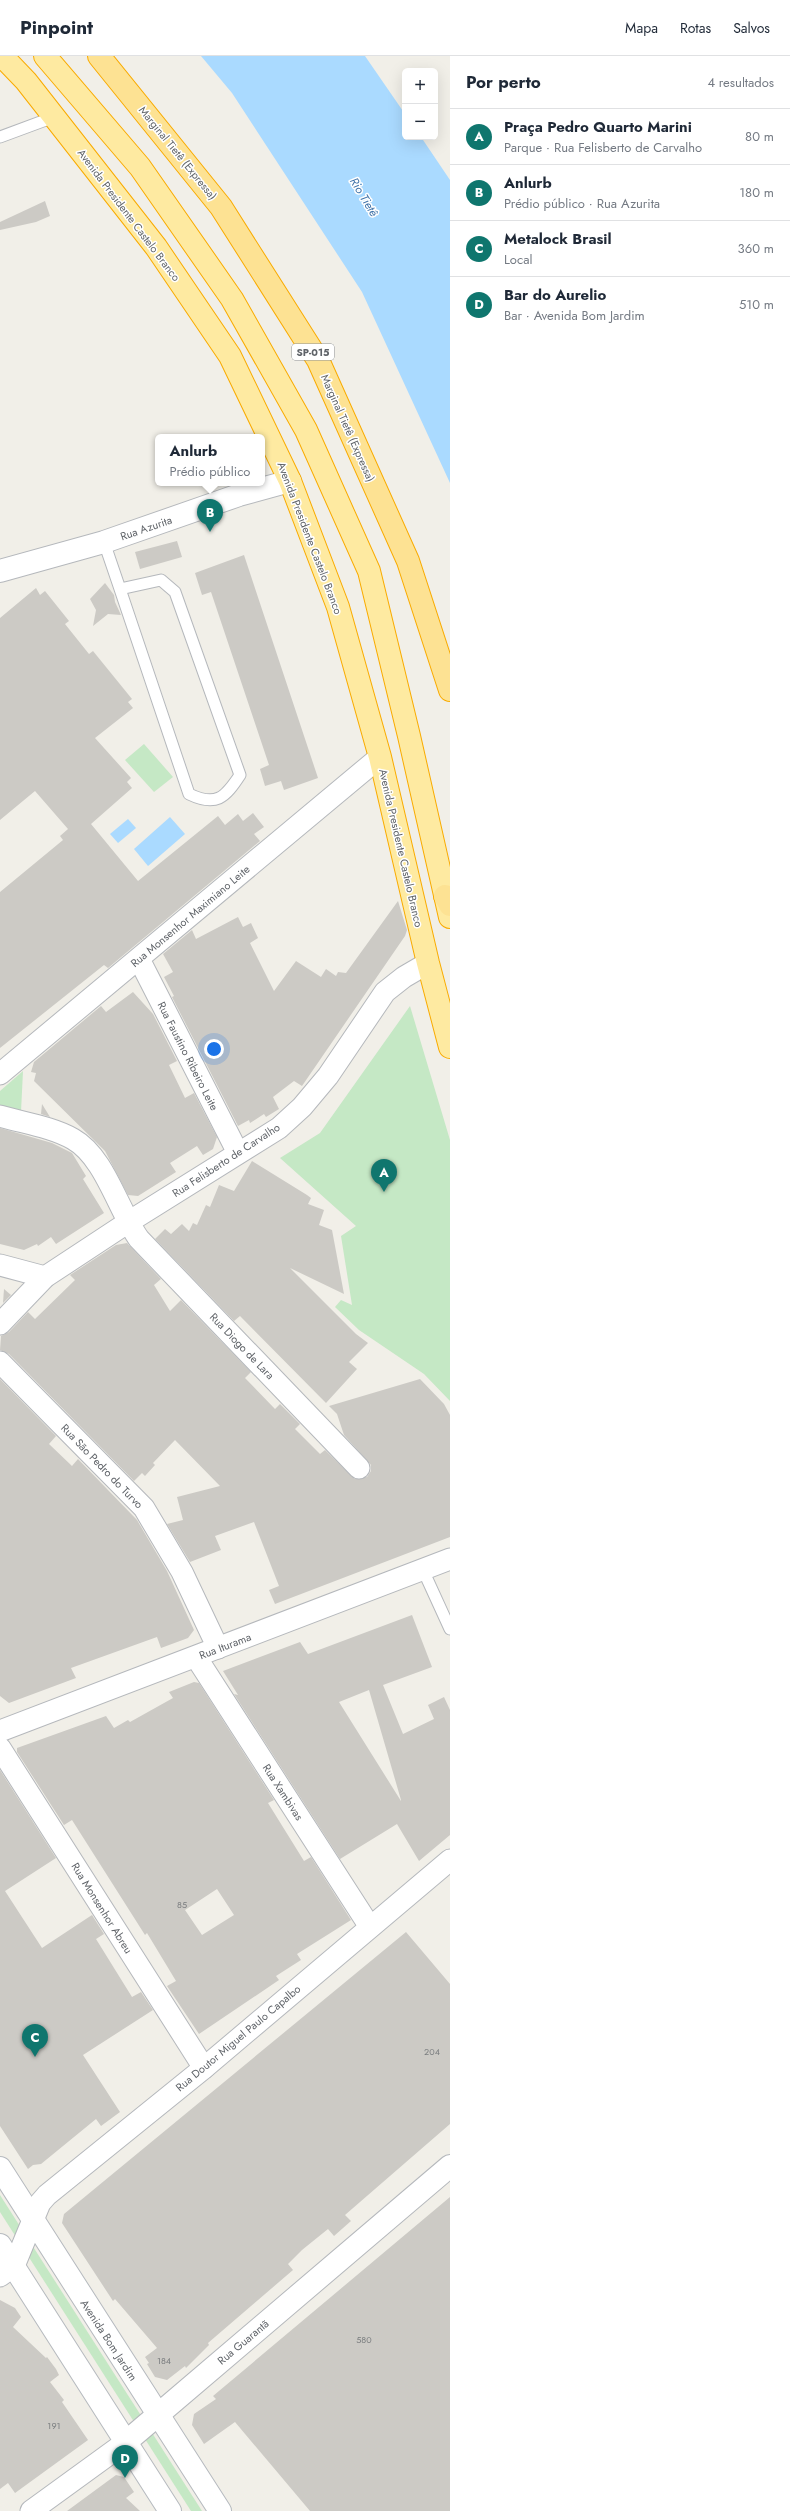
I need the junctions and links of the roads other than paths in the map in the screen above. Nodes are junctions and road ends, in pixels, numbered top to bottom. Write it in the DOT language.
graph roads {
  1 [pos="2,56"];
  2 [pos="45,56"];
  3 [pos="99,56"];
  4 [pos="54,117"];
  5 [pos="0,137"];
  6 [pos="290,481"];
  7 [pos="104,542"];
  8 [pos="0,571"];
  9 [pos="120,589"];
  10 [pos="450,690"];
  11 [pos="380,756"];
  12 [pos="447,900"];
  13 [pos="450,917"];
  14 [pos="139,959"];
  15 [pos="428,963"];
  16 [pos="450,1047"];
  17 [pos="0,1074"];
  18 [pos="0,1116"];
  19 [pos="238,1153"];
  20 [pos="127,1222"];
  21 [pos="0,1265"];
  22 [pos="46,1277"];
  23 [pos="0,1324"];
  24 [pos="0,1362"];
  25 [pos="359,1468"];
  26 [pos="450,1559"];
  27 [pos="423,1570"];
  28 [pos="450,1629"];
  29 [pos="218,1648"];
  30 [pos="196,1657"];
  31 [pos="0,1731"];
  32 [pos="0,1748"];
  33 [pos="450,1860"];
  34 [pos="370,1927"];
  35 [pos="204,2068"];
  36 [pos="450,2166"];
  37 [pos="0,2168"];
  38 [pos="34,2220"];
  39 [pos="0,2245"];
  40 [pos="7,2271"];
  41 [pos="157,2414"];
  42 [pos="126,2442"];
  43 [pos="31,2511"];
  44 [pos="170,2511"];
  45 [pos="220,2511"];
  1 -- 4 [label="highway, Avenida Presidente Castelo Branco"];
  2 -- 12 [label="highway"];
  3 -- 10 [label="highway, Marginal Tietê (Expressa) / SP-015"];
  4 -- 5 [label="lane"];
  4 -- 6 [label="highway, Avenida Presidente Castelo Branco"];
  6 -- 7 [label="street, Rua Azurita"];
  6 -- 11 [label="highway, Avenida Presidente Castelo Branco"];
  7 -- 8 [label="street, Rua Azurita"];
  7 -- 9 [label="lane"];
  9 -- 9 [label="lane"];
  11 -- 14 [label="street, Rua Monsenhor Maximiano Leite"];
  11 -- 15 [label="highway, Avenida Presidente Castelo Branco"];
  12 -- 13 [label="highway"];
  14 -- 17 [label="street, Rua Monsenhor Maximiano Leite"];
  14 -- 19 [label="street, Rua Faustino Ribeiro Leite"];
  15 -- 16 [label="highway, Avenida Presidente Castelo Branco"];
  15 -- 19 [label="street, Rua Felisberto de Carvalho"];
  18 -- 20 [label="street, Rua Diogo de Lara"];
  19 -- 20 [label="street, Rua Felisberto de Carvalho"];
  20 -- 22 [label="street, Rua Felisberto de Carvalho"];
  20 -- 25 [label="street, Rua Diogo de Lara"];
  21 -- 22 [label="street"];
  22 -- 23 [label="street, Rua Felisberto de Carvalho"];
  24 -- 29 [label="street, Rua São Pedro do Turvo"];
  26 -- 27 [label="street, Rua Iturama"];
  27 -- 28 [label="lane"];
  27 -- 29 [label="street, Rua Iturama"];
  29 -- 30 [label="street, Rua Iturama"];
  30 -- 31 [label="street, Rua Iturama"];
  30 -- 34 [label="street, Rua Xambivas"];
  32 -- 35 [label="street, Rua Monsenhor Abreu"];
  33 -- 34 [label="street, Rua Doutor Miguel Paulo Capalbo"];
  34 -- 35 [label="street, Rua Doutor Miguel Paulo Capalbo"];
  35 -- 38 [label="street, Rua Doutor Miguel Paulo Capalbo"];
  36 -- 41 [label="street, Rua Guarantã"];
  37 -- 38 [label="street, Avenida Bom Jardim"];
  38 -- 40 [label="street, Rua Doutor Miguel Paulo Capalbo"];
  38 -- 41 [label="street, Avenida Bom Jardim"];
  39 -- 40 [label="street"];
  40 -- 42 [label="street"];
  41 -- 42 [label="street, Rua Guarantã"];
  41 -- 45 [label="street, Avenida Bom Jardim"];
  42 -- 43 [label="street, Rua Guarantã"];
  42 -- 44 [label="street"];
}
